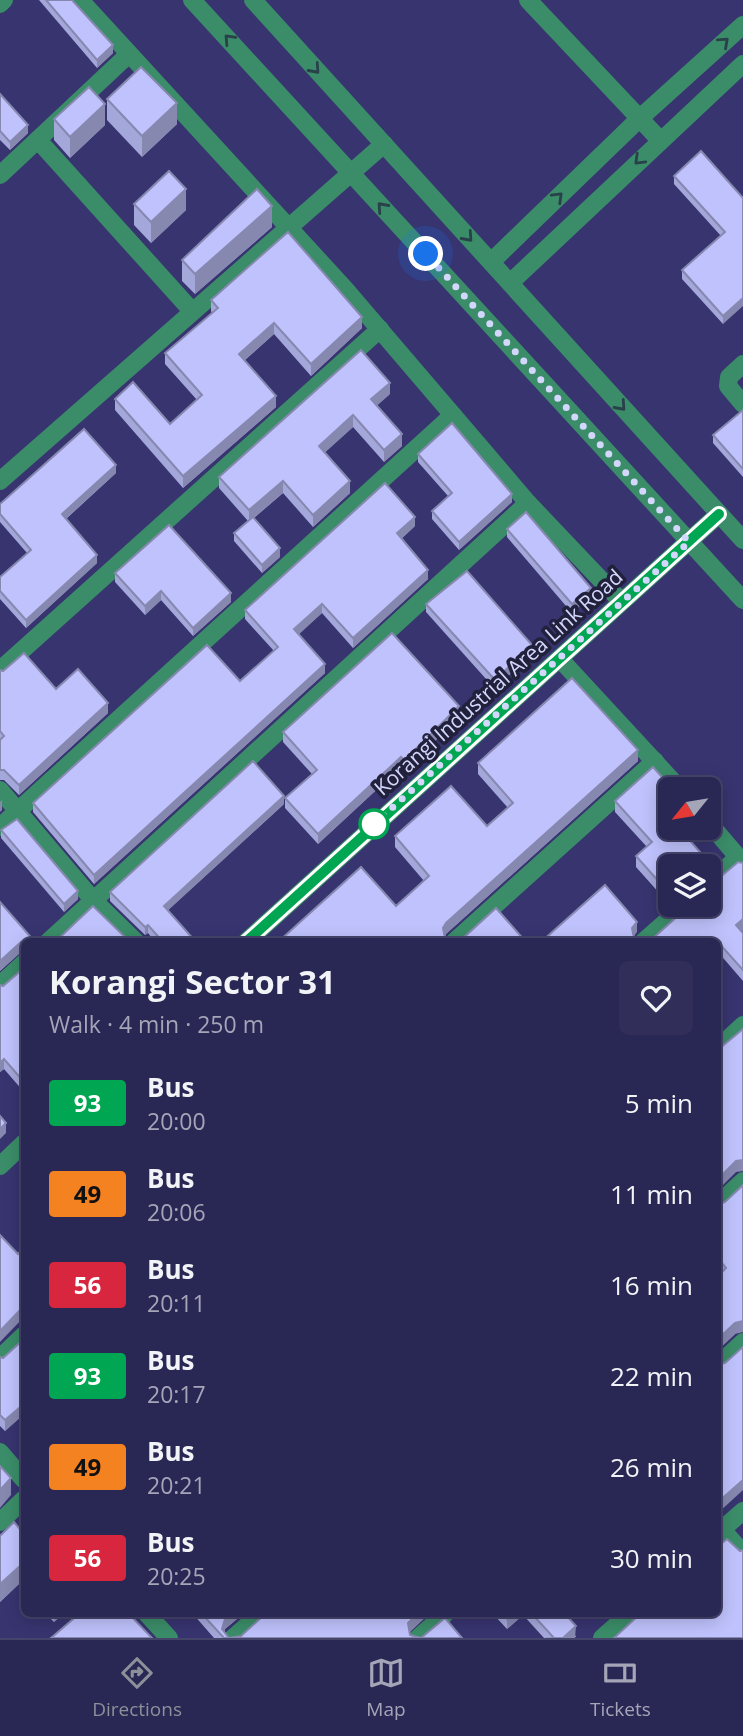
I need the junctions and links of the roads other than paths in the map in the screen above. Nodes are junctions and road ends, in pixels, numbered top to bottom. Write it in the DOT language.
graph roads {
  1 [pos="4,0"];
  2 [pos="80,0"];
  3 [pos="192,0"];
  4 [pos="253,0"];
  5 [pos="528,0"];
  6 [pos="0,4"];
  7 [pos="743,25"];
  8 [pos="129,54"];
  9 [pos="743,64"];
  10 [pos="640,118"];
  11 [pos="38,140"];
  12 [pos="660,140"];
  13 [pos="384,144"];
  14 [pos="351,172"];
  15 [pos="0,175"];
  16 [pos="287,228"];
  17 [pos="491,262"];
  18 [pos="510,283"];
  19 [pos="192,311"];
  20 [pos="380,329"];
  21 [pos="743,364"];
  22 [pos="743,404"];
  23 [pos="453,415"];
  24 [pos="1,477"];
  25 [pos="528,503"];
  26 [pos="719,514"];
  27 [pos="743,540"];
  28 [pos="689,542"];
  29 [pos="743,600"];
  30 [pos="621,601"];
  31 [pos="560,659"];
  32 [pos="0,670"];
  33 [pos="655,761"];
  34 [pos="669,777"];
  35 [pos="0,790"];
  36 [pos="18,810"];
  37 [pos="0,828"];
  38 [pos="721,837"];
  39 [pos="741,860"];
  40 [pos="721,875"];
  41 [pos="93,900"];
  42 [pos="671,917"];
  43 [pos="52,938"];
  44 [pos="132,938"];
  45 [pos="250,938"];
  46 [pos="458,938"];
  47 [pos="648,938"];
  48 [pos="21,966"];
  49 [pos="0,985"];
  50 [pos="743,1025"];
  51 [pos="721,1045"];
  52 [pos="21,1146"];
  53 [pos="0,1166"];
  54 [pos="743,1181"];
  55 [pos="721,1201"];
  56 [pos="21,1338"];
  57 [pos="743,1342"];
  58 [pos="0,1358"];
  59 [pos="721,1363"];
  60 [pos="0,1452"];
  61 [pos="21,1476"];
  62 [pos="21,1502"];
  63 [pos="743,1511"];
  64 [pos="0,1521"];
  65 [pos="721,1528"];
  66 [pos="721,1531"];
  67 [pos="743,1553"];
  68 [pos="150,1617"];
  69 [pos="257,1617"];
  70 [pos="442,1617"];
  71 [pos="626,1617"];
  72 [pos="169,1638"];
  73 [pos="233,1638"];
  74 [pos="418,1638"];
  75 [pos="603,1638"];
  1 -- 6 [label="street"];
  2 -- 8 [label="street"];
  14 -- 3 [label="street, one-way"];
  4 -- 13 [label="street, one-way"];
  5 -- 10 [label="street"];
  10 -- 7 [label="street, one-way"];
  8 -- 11 [label="street"];
  8 -- 16 [label="street"];
  9 -- 12 [label="street"];
  10 -- 12 [label="street"];
  17 -- 10 [label="street, one-way"];
  11 -- 15 [label="street"];
  11 -- 19 [label="street"];
  12 -- 18 [label="street, one-way"];
  13 -- 14 [label="street"];
  13 -- 17 [label="street, one-way"];
  14 -- 16 [label="street"];
  28 -- 14 [label="street, one-way"];
  16 -- 19 [label="street"];
  16 -- 20 [label="street"];
  17 -- 18 [label="street"];
  18 -- 26 [label="street, one-way"];
  19 -- 24 [label="street"];
  20 -- 23 [label="street"];
  20 -- 32 [label="street"];
  21 -- 22 [label="street"];
  23 -- 25 [label="street"];
  23 -- 36 [label="street"];
  25 -- 30 [label="street"];
  25 -- 41 [label="street"];
  26 -- 27 [label="street"];
  26 -- 28 [label="street, Korangi Industrial Area Link Road"];
  28 -- 29 [label="street"];
  28 -- 30 [label="street, Korangi Industrial Area Link Road"];
  30 -- 31 [label="street, Korangi Industrial Area Link Road"];
  31 -- 33 [label="street"];
  31 -- 45 [label="street, Korangi Industrial Area Link Road"];
  33 -- 34 [label="street"];
  33 -- 46 [label="street"];
  35 -- 36 [label="street"];
  36 -- 37 [label="street"];
  36 -- 41 [label="street"];
  38 -- 39 [label="street"];
  39 -- 40 [label="street"];
  41 -- 43 [label="street"];
  41 -- 44 [label="street"];
  42 -- 47 [label="street"];
  48 -- 49 [label="street"];
  50 -- 51 [label="street"];
  52 -- 53 [label="street"];
  54 -- 55 [label="street"];
  56 -- 58 [label="street"];
  57 -- 59 [label="street"];
  60 -- 61 [label="street"];
  62 -- 64 [label="street"];
  63 -- 65 [label="street"];
  66 -- 67 [label="street"];
  68 -- 72 [label="street"];
  69 -- 73 [label="street"];
  70 -- 74 [label="street"];
  71 -- 75 [label="street"];
}
